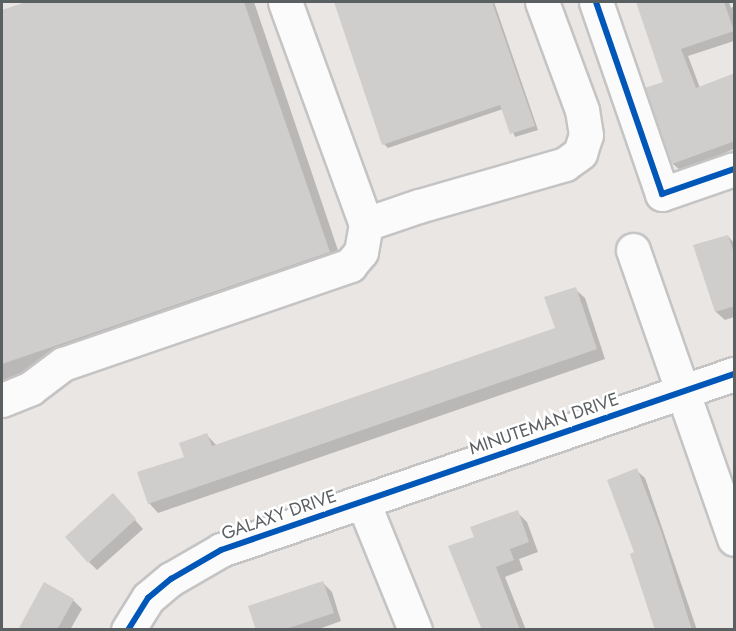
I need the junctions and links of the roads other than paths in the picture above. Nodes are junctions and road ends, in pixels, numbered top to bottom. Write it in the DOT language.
graph roads {
  1 [pos="285,2"];
  2 [pos="542,2"];
  3 [pos="596,2"];
  4 [pos="735,169"];
  5 [pos="366,224"];
  6 [pos="633,250"];
  7 [pos="735,374"];
  8 [pos="682,392"];
  9 [pos="2,400"];
  10 [pos="363,502"];
  11 [pos="735,539"];
  12 [pos="128,630"];
  13 [pos="416,630"];
  1 -- 5 [label="street"];
  2 -- 5 [label="street"];
  3 -- 4 [label="street"];
  5 -- 9 [label="street"];
  6 -- 8 [label="street"];
  7 -- 8 [label="street, MINUTEMAN DRIVE"];
  8 -- 10 [label="street, MINUTEMAN DRIVE"];
  8 -- 11 [label="street"];
  10 -- 12 [label="street, GALAXY DRIVE"];
  10 -- 13 [label="street"];
}
